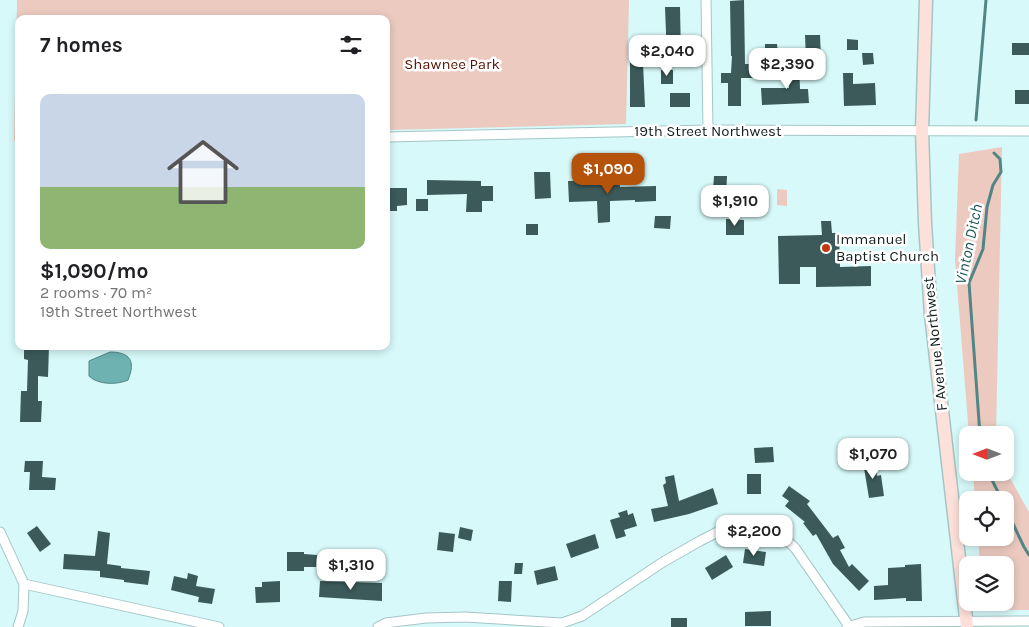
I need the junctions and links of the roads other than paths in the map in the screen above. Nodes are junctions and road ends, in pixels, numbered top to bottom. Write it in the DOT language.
graph roads {
  1 [pos="706,0"];
  2 [pos="926,0"];
  3 [pos="708,130"];
  4 [pos="922,131"];
  5 [pos="1029,131"];
  6 [pos="390,137"];
  7 [pos="0,532"];
  8 [pos="24,584"];
  9 [pos="1029,621"];
  10 [pos="967,624"];
  11 [pos="848,626"];
  12 [pos="18,627"];
  13 [pos="219,627"];
  14 [pos="378,627"];
  1 -- 3 [label="street"];
  2 -- 4 [label="main road, F Avenue Northwest"];
  3 -- 4 [label="street, 19th Street Northwest"];
  3 -- 6 [label="street, 19th Street Northwest"];
  4 -- 5 [label="street, 19th Street Northwest"];
  4 -- 10 [label="main road, F Avenue Northwest"];
  7 -- 8 [label="street"];
  8 -- 12 [label="street"];
  8 -- 13 [label="street"];
  9 -- 10 [label="street"];
  10 -- 11 [label="street"];
  11 -- 14 [label="street"];
}
